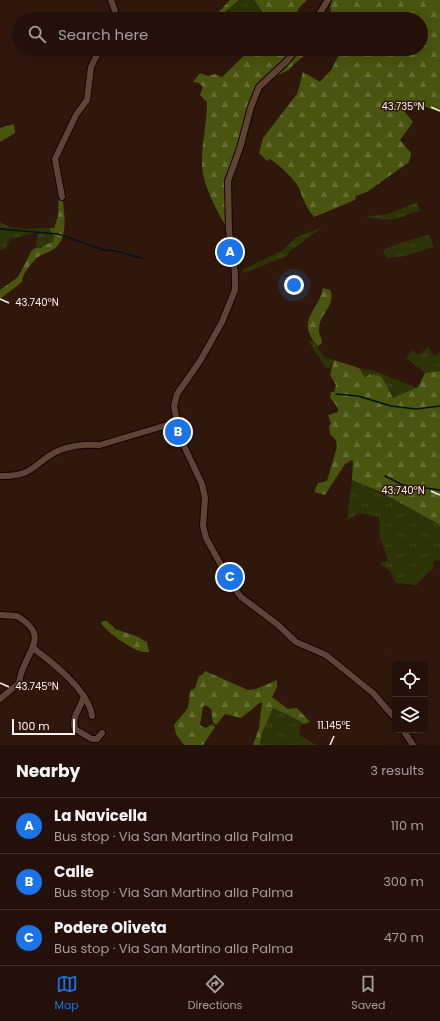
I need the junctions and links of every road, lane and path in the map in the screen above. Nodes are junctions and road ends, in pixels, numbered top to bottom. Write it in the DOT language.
graph roads {
  1 [pos="111,0"];
  2 [pos="323,0"];
  3 [pos="328,0"];
  4 [pos="322,9"];
  5 [pos="115,12"];
  6 [pos="320,12"];
  7 [pos="96,56"];
  8 [pos="291,56"];
  9 [pos="62,197"];
  10 [pos="177,422"];
  11 [pos="0,476"];
  12 [pos="0,615"];
  13 [pos="33,648"];
  14 [pos="84,696"];
  15 [pos="0,699"];
  16 [pos="392,715"];
  17 [pos="92,716"];
  18 [pos="102,733"];
  19 [pos="405,733"];
  20 [pos="413,745"];
  1 -- 5 [label="street"];
  2 -- 4 [label="street"];
  3 -- 4 [label="street"];
  4 -- 6 [label="street"];
  7 -- 9 [label="street"];
  8 -- 10 [label="street"];
  10 -- 11 [label="street"];
  10 -- 16 [label="street"];
  12 -- 13 [label="street"];
  13 -- 14 [label="street"];
  13 -- 15 [label="street"];
  14 -- 17 [label="street"];
  14 -- 18 [label="street"];
  19 -- 20 [label="street"];
}
